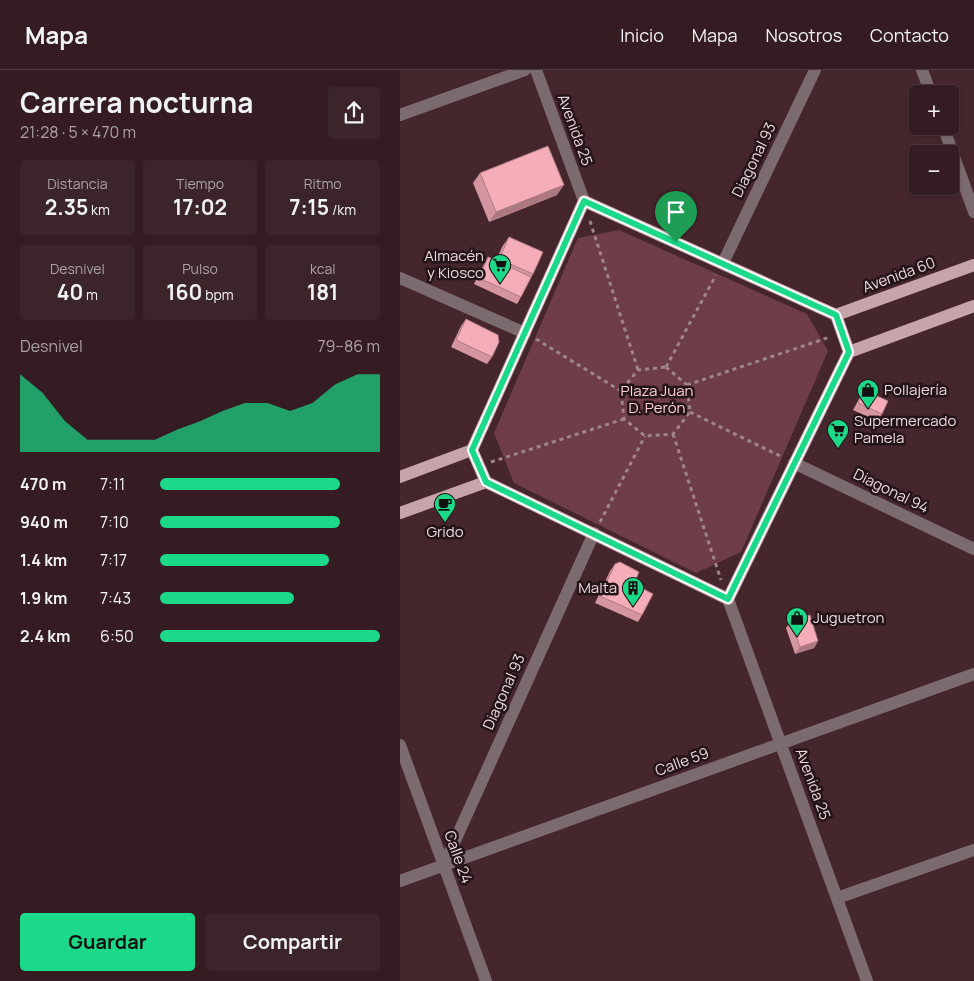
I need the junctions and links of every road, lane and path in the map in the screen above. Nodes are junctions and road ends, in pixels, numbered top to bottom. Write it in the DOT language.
graph roads {
  1 [pos="525,70"];
  2 [pos="536,70"];
  3 [pos="815,70"];
  4 [pos="922,70"];
  5 [pos="928,85"];
  6 [pos="400,115"];
  7 [pos="946,135"];
  8 [pos="584,201"];
  9 [pos="974,212"];
  10 [pos="723,263"];
  11 [pos="974,265"];
  12 [pos="400,278"];
  13 [pos="974,306"];
  14 [pos="836,315"];
  15 [pos="525,333"];
  16 [pos="842,333"];
  17 [pos="849,352"];
  18 [pos="666,367"];
  19 [pos="638,370"];
  20 [pos="687,385"];
  21 [pos="621,391"];
  22 [pos="690,412"];
  23 [pos="624,419"];
  24 [pos="673,434"];
  25 [pos="645,436"];
  26 [pos="472,450"];
  27 [pos="794,463"];
  28 [pos="479,466"];
  29 [pos="400,477"];
  30 [pos="486,482"];
  31 [pos="400,513"];
  32 [pos="594,533"];
  33 [pos="974,549"];
  34 [pos="728,599"];
  35 [pos="974,674"];
  36 [pos="780,744"];
  37 [pos="400,745"];
  38 [pos="974,850"];
  39 [pos="444,865"];
  40 [pos="400,881"];
  41 [pos="837,898"];
  42 [pos="486,981"];
  43 [pos="867,981"];
  1 -- 6 [label="street"];
  2 -- 8 [label="street, Avenida 25"];
  3 -- 10 [label="street, Diagonal 93"];
  4 -- 5 [label="street"];
  7 -- 9 [label="street"];
  8 -- 10 [label="main road"];
  8 -- 15 [label="main road"];
  8 -- 19 [label="path"];
  10 -- 14 [label="main road"];
  10 -- 18 [label="path"];
  11 -- 14 [label="main road, Avenida 60"];
  12 -- 15 [label="street"];
  13 -- 17 [label="main road"];
  14 -- 16 [label="main road"];
  15 -- 21 [label="path"];
  15 -- 26 [label="main road"];
  16 -- 17 [label="main road"];
  16 -- 20 [label="path"];
  17 -- 27 [label="main road"];
  18 -- 19 [label="path"];
  18 -- 20 [label="path"];
  19 -- 21 [label="path"];
  20 -- 22 [label="path"];
  21 -- 23 [label="path"];
  22 -- 24 [label="path"];
  22 -- 27 [label="path"];
  23 -- 25 [label="path"];
  23 -- 28 [label="path"];
  24 -- 25 [label="path"];
  24 -- 34 [label="path"];
  25 -- 32 [label="path"];
  26 -- 28 [label="main road"];
  26 -- 29 [label="main road"];
  27 -- 33 [label="street, Diagonal 94"];
  27 -- 34 [label="main road"];
  28 -- 30 [label="main road"];
  30 -- 31 [label="main road"];
  30 -- 32 [label="main road"];
  32 -- 34 [label="main road"];
  32 -- 39 [label="street, Diagonal 93"];
  34 -- 36 [label="street, Avenida 25"];
  35 -- 36 [label="street, Calle 59"];
  36 -- 39 [label="street, Calle 59"];
  36 -- 41 [label="street, Avenida 25"];
  37 -- 39 [label="street, Calle 24"];
  38 -- 41 [label="street"];
  39 -- 40 [label="street, Calle 59"];
  39 -- 42 [label="street, Calle 24"];
  41 -- 43 [label="street, Avenida 25"];
}
